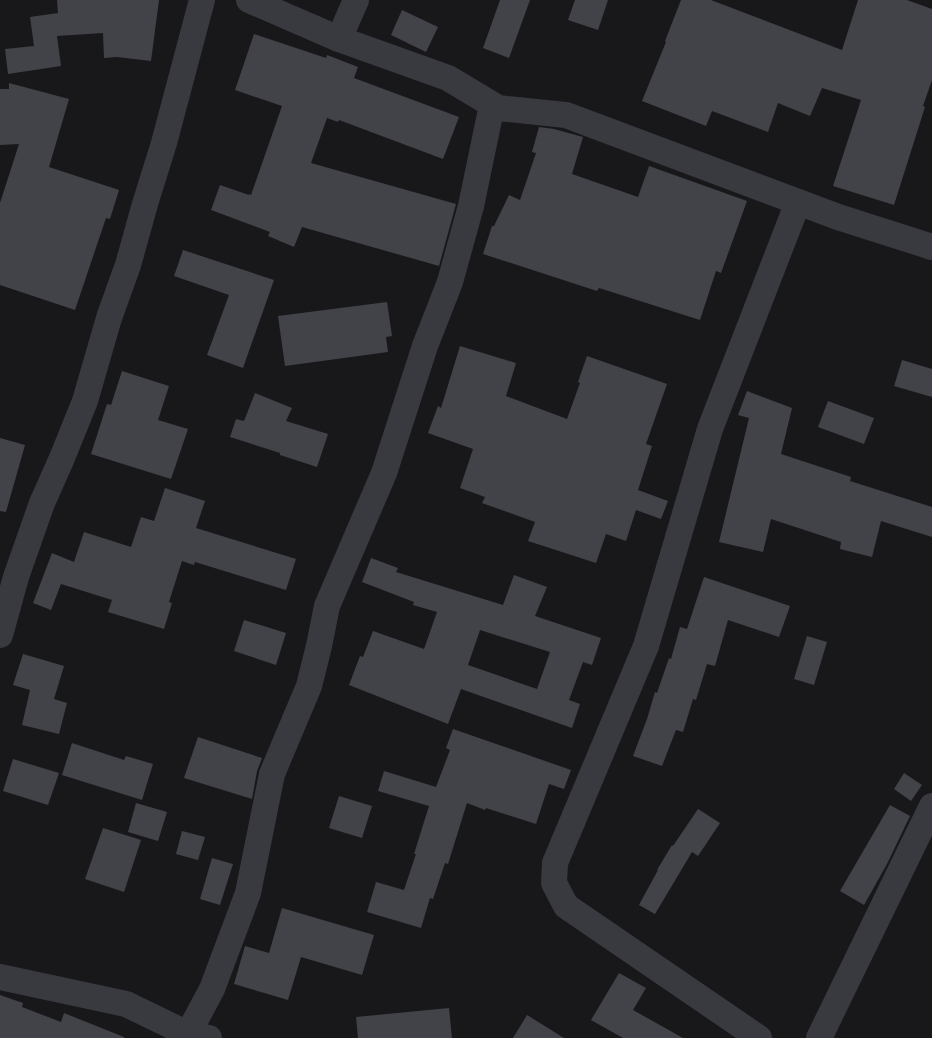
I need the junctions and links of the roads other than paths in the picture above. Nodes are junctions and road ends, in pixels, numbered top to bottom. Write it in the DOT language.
graph roads {
  1 [pos="202,0"];
  2 [pos="249,0"];
  3 [pos="356,0"];
  4 [pos="339,39"];
  5 [pos="492,105"];
  6 [pos="798,202"];
  7 [pos="932,247"];
  8 [pos="0,635"];
  9 [pos="932,806"];
  10 [pos="0,977"];
  11 [pos="198,1036"];
  12 [pos="758,1038"];
  13 [pos="818,1038"];
  1 -- 8 [label="street"];
  2 -- 4 [label="street"];
  3 -- 4 [label="street"];
  4 -- 5 [label="street"];
  5 -- 6 [label="street"];
  5 -- 11 [label="street"];
  6 -- 7 [label="street"];
  6 -- 12 [label="street"];
  9 -- 13 [label="street"];
  10 -- 11 [label="street"];
}
